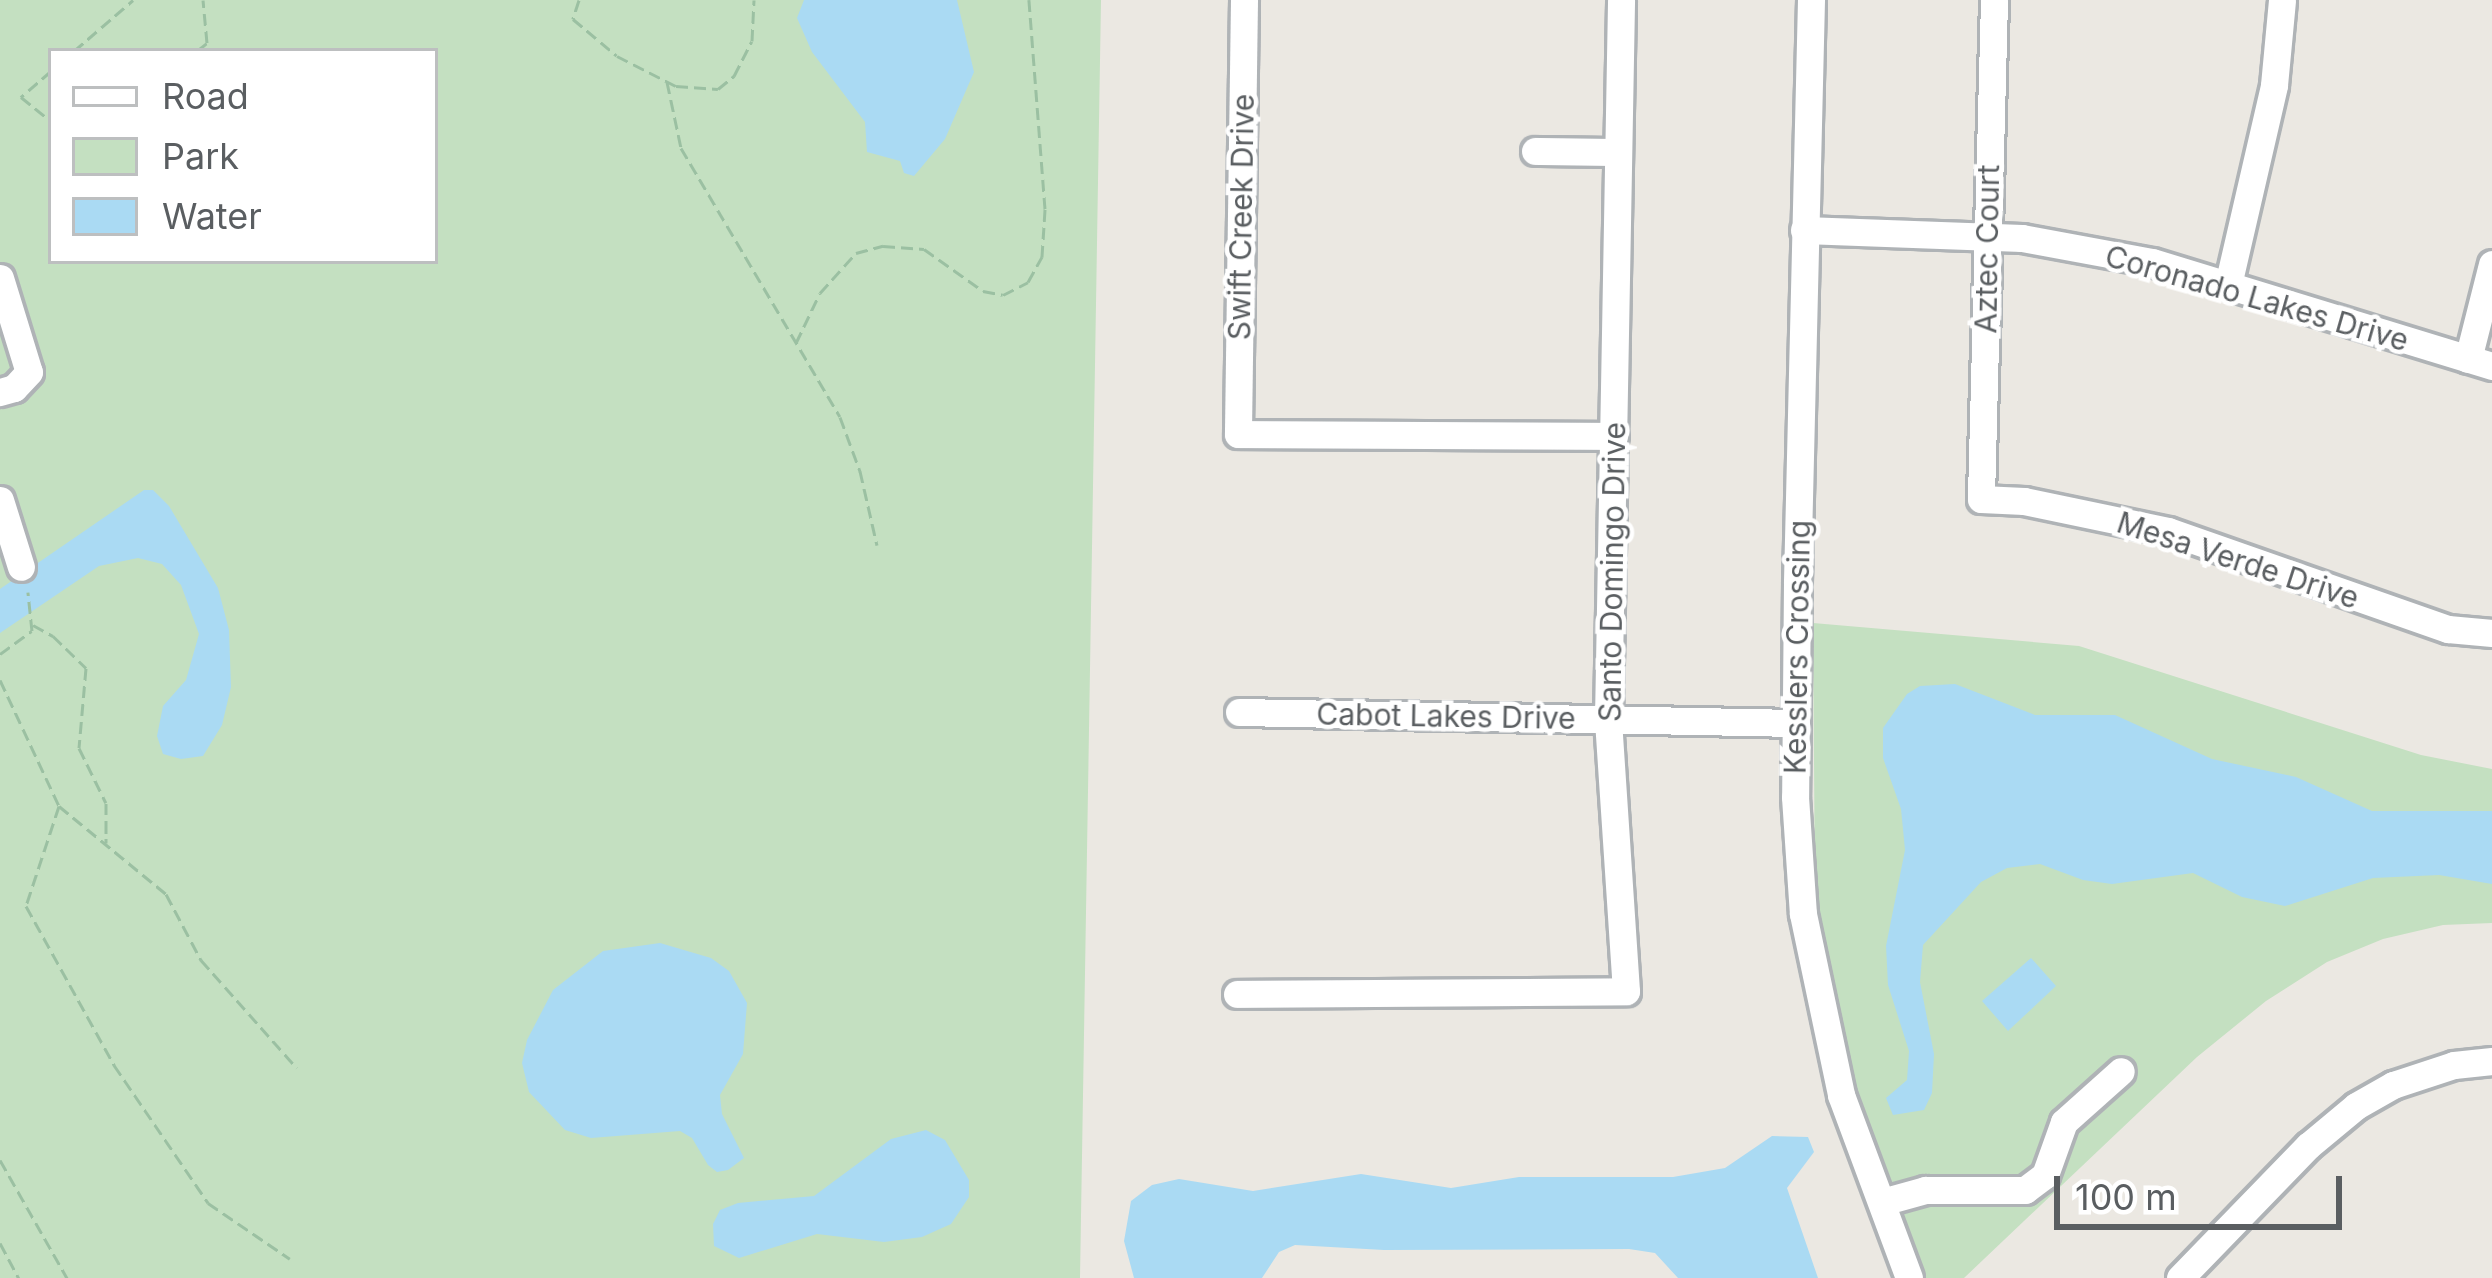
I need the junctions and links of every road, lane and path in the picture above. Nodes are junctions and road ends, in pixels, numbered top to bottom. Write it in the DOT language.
graph roads {
  1 [pos="134,0"];
  2 [pos="203,0"];
  3 [pos="568,0"];
  4 [pos="580,0"];
  5 [pos="754,0"];
  6 [pos="1029,0"];
  7 [pos="1244,0"];
  8 [pos="1621,0"];
  9 [pos="1811,0"];
  10 [pos="1994,0"];
  11 [pos="2282,0"];
  12 [pos="576,8"];
  13 [pos="78,48"];
  14 [pos="201,48"];
  15 [pos="48,74"];
  16 [pos="667,82"];
  17 [pos="48,119"];
  18 [pos="1535,151"];
  19 [pos="1618,152"];
  20 [pos="1804,230"];
  21 [pos="1988,236"];
  22 [pos="2492,265"];
  23 [pos="0,278"];
  24 [pos="2228,285"];
  25 [pos="796,343"];
  26 [pos="2480,362"];
  27 [pos="0,392"];
  28 [pos="1614,436"];
  29 [pos="1982,499"];
  30 [pos="0,500"];
  31 [pos="877,545"];
  32 [pos="21,567"];
  33 [pos="33,625"];
  34 [pos="2492,633"];
  35 [pos="0,654"];
  36 [pos="0,680"];
  37 [pos="1239,712"];
  38 [pos="1608,719"];
  39 [pos="1796,723"];
  40 [pos="59,806"];
  41 [pos="106,844"];
  42 [pos="1237,994"];
  43 [pos="2492,1061"];
  44 [pos="297,1068"];
  45 [pos="2122,1071"];
  46 [pos="0,1160"];
  47 [pos="1882,1202"];
  48 [pos="0,1243"];
  49 [pos="290,1259"];
  50 [pos="19,1278"];
  51 [pos="67,1278"];
  52 [pos="1910,1278"];
  53 [pos="2180,1278"];
  1 -- 13 [label="path"];
  2 -- 14 [label="path"];
  3 -- 12 [label="path"];
  4 -- 12 [label="path"];
  5 -- 16 [label="path"];
  6 -- 25 [label="path"];
  7 -- 28 [label="street, Swift Creek Drive"];
  8 -- 19 [label="street, Santo Domingo Drive"];
  9 -- 20 [label="street, Kesslers Crossing"];
  10 -- 21 [label="street, Aztec Court"];
  11 -- 24 [label="street"];
  12 -- 16 [label="path"];
  15 -- 17 [label="path"];
  16 -- 25 [label="path"];
  18 -- 19 [label="street"];
  19 -- 28 [label="street, Santo Domingo Drive"];
  20 -- 21 [label="street, Coronado Lakes Drive"];
  20 -- 39 [label="street, Kesslers Crossing"];
  21 -- 24 [label="street, Coronado Lakes Drive"];
  21 -- 29 [label="street, Aztec Court"];
  22 -- 26 [label="street"];
  23 -- 27 [label="street"];
  24 -- 26 [label="street, Coronado Lakes Drive"];
  25 -- 31 [label="path"];
  28 -- 38 [label="street, Santo Domingo Drive"];
  29 -- 34 [label="street, Mesa Verde Drive"];
  30 -- 32 [label="street"];
  32 -- 33 [label="path"];
  33 -- 35 [label="path"];
  33 -- 41 [label="path"];
  36 -- 40 [label="path"];
  37 -- 38 [label="street, Cabot Lakes Drive"];
  38 -- 39 [label="street, Cabot Lakes Drive"];
  38 -- 42 [label="street, Santo Domingo Drive"];
  39 -- 47 [label="street, Kesslers Crossing"];
  40 -- 41 [label="path"];
  40 -- 49 [label="path"];
  41 -- 44 [label="path"];
  43 -- 53 [label="street"];
  45 -- 47 [label="street"];
  46 -- 51 [label="path"];
  47 -- 52 [label="street, Kesslers Crossing"];
  48 -- 50 [label="path"];
}
